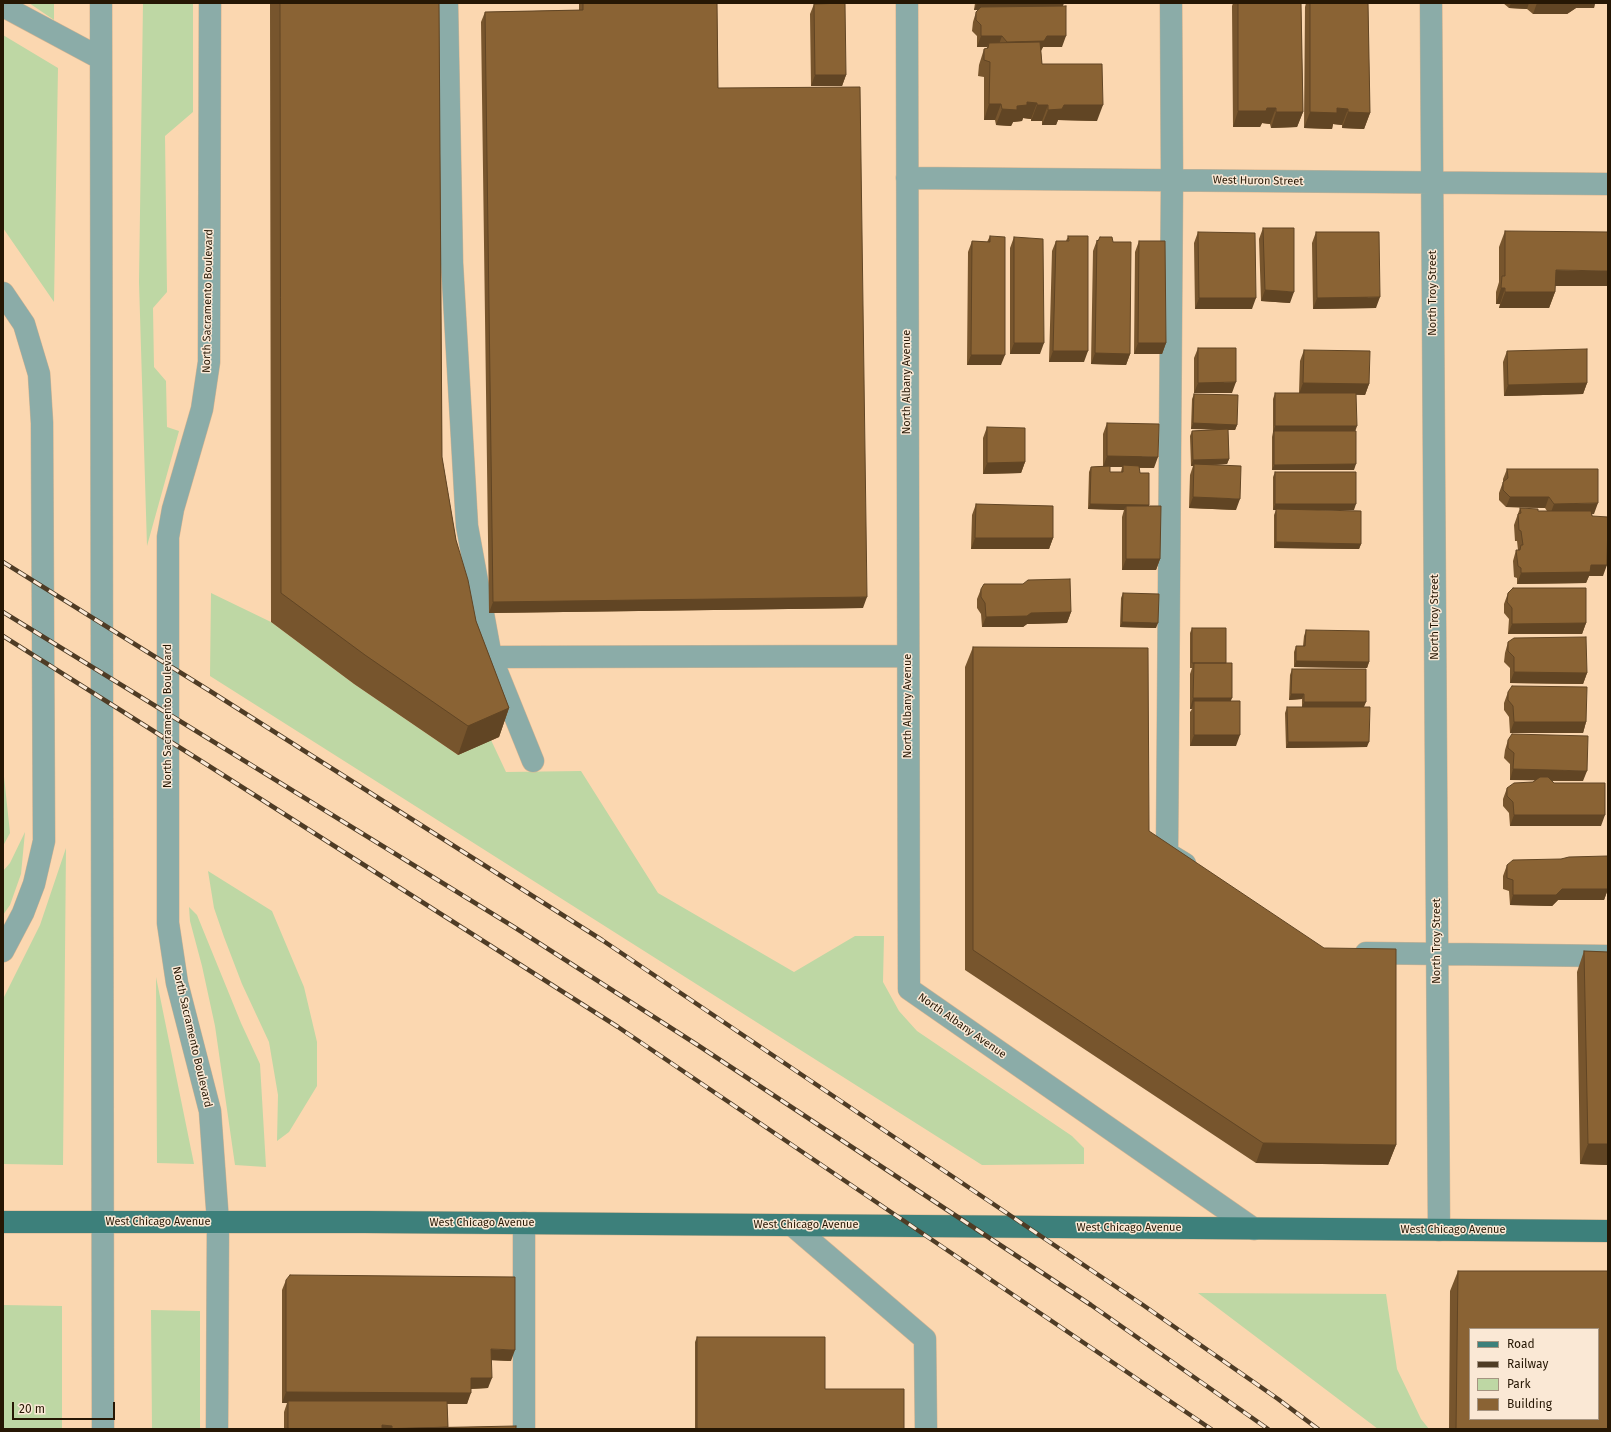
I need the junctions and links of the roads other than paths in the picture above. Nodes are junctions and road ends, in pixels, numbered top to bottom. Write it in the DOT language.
graph roads {
  1 [pos="101,3"];
  2 [pos="210,3"];
  3 [pos="447,3"];
  4 [pos="907,3"];
  5 [pos="1171,3"];
  6 [pos="1431,3"];
  7 [pos="3,6"];
  8 [pos="100,58"];
  9 [pos="908,178"];
  10 [pos="1172,180"];
  11 [pos="1432,182"];
  12 [pos="1608,184"];
  13 [pos="3,293"];
  14 [pos="908,656"];
  15 [pos="491,657"];
  16 [pos="533,761"];
  17 [pos="1201,874"];
  18 [pos="3,951"];
  19 [pos="1344,953"];
  20 [pos="1437,954"];
  21 [pos="1608,956"];
  22 [pos="3,1222"];
  23 [pos="102,1222"];
  24 [pos="218,1222"];
  25 [pos="524,1223"];
  26 [pos="792,1225"];
  27 [pos="1254,1228"];
  28 [pos="1439,1230"];
  29 [pos="1608,1231"];
  30 [pos="103,1429"];
  31 [pos="217,1429"];
  32 [pos="524,1429"];
  33 [pos="926,1429"];
  1 -- 8 [label="street"];
  2 -- 24 [label="street, North Sacramento Boulevard"];
  3 -- 15 [label="street"];
  4 -- 9 [label="street, North Albany Avenue"];
  5 -- 10 [label="street"];
  6 -- 11 [label="street, North Troy Street"];
  7 -- 8 [label="street"];
  8 -- 23 [label="street"];
  9 -- 10 [label="street, West Huron Street"];
  9 -- 14 [label="street, North Albany Avenue"];
  10 -- 11 [label="street, West Huron Street"];
  10 -- 17 [label="street"];
  11 -- 12 [label="street, West Huron Street"];
  11 -- 20 [label="street, North Troy Street"];
  13 -- 18 [label="street"];
  14 -- 15 [label="street"];
  14 -- 27 [label="street, North Albany Avenue"];
  15 -- 16 [label="street"];
  19 -- 20 [label="street"];
  20 -- 21 [label="street"];
  20 -- 28 [label="street, North Troy Street"];
  22 -- 23 [label="main road, West Chicago Avenue"];
  23 -- 24 [label="main road, West Chicago Avenue"];
  23 -- 30 [label="street"];
  24 -- 25 [label="main road, West Chicago Avenue"];
  24 -- 31 [label="street, North Sacramento Boulevard"];
  25 -- 26 [label="main road, West Chicago Avenue"];
  25 -- 32 [label="street"];
  26 -- 27 [label="main road, West Chicago Avenue"];
  26 -- 33 [label="street"];
  27 -- 28 [label="main road, West Chicago Avenue"];
  28 -- 29 [label="main road, West Chicago Avenue"];
}
